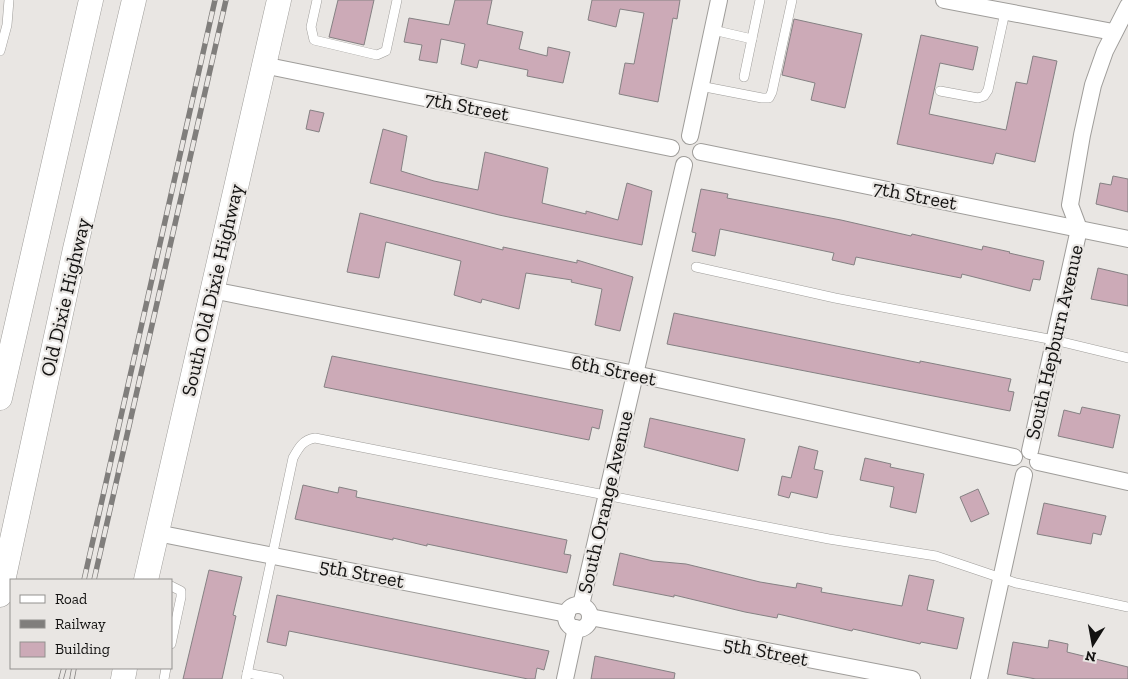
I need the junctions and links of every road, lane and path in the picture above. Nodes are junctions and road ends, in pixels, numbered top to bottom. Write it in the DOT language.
graph roads {
  1 [pos="9,0"];
  2 [pos="90,0"];
  3 [pos="134,0"];
  4 [pos="279,0"];
  5 [pos="316,0"];
  6 [pos="397,0"];
  7 [pos="720,0"];
  8 [pos="760,0"];
  9 [pos="792,0"];
  10 [pos="944,0"];
  11 [pos="1005,12"];
  12 [pos="1122,19"];
  13 [pos="713,30"];
  14 [pos="752,38"];
  15 [pos="0,52"];
  16 [pos="263,65"];
  17 [pos="744,77"];
  18 [pos="700,86"];
  19 [pos="940,91"];
  20 [pos="690,136"];
  21 [pos="671,148"];
  22 [pos="701,152"];
  23 [pos="684,165"];
  24 [pos="1079,229"];
  25 [pos="1128,239"];
  26 [pos="696,267"];
  27 [pos="212,290"];
  28 [pos="1054,340"];
  29 [pos="1128,358"];
  30 [pos="635,374"];
  31 [pos="0,398"];
  32 [pos="1014,457"];
  33 [pos="1034,457"];
  34 [pos="1024,475"];
  35 [pos="1128,482"];
  36 [pos="608,494"];
  37 [pos="6,530"];
  38 [pos="157,533"];
  39 [pos="272,555"];
  40 [pos="1002,577"];
  41 [pos="147,579"];
  42 [pos="172,586"];
  43 [pos="0,595"];
  44 [pos="1128,607"];
  45 [pos="586,611"];
  46 [pos="571,621"];
  47 [pos="172,639"];
  48 [pos="246,676"];
  49 [pos="279,679"];
  50 [pos="565,679"];
  51 [pos="912,679"];
  52 [pos="979,679"];
  1 -- 15 [label="lane"];
  2 -- 31 [label="main road, Old Dixie Highway"];
  3 -- 37 [label="main road, Old Dixie Highway"];
  4 -- 16 [label="main road, South Old Dixie Highway"];
  5 -- 6 [label="lane"];
  7 -- 13 [label="street"];
  8 -- 14 [label="lane"];
  9 -- 18 [label="lane"];
  10 -- 11 [label="street"];
  11 -- 12 [label="street"];
  11 -- 19 [label="lane"];
  12 -- 24 [label="street, South Hepburn Avenue"];
  13 -- 14 [label="lane"];
  13 -- 18 [label="street"];
  14 -- 17 [label="lane"];
  16 -- 21 [label="street, 7th Street"];
  16 -- 27 [label="main road, South Old Dixie Highway"];
  18 -- 20 [label="street"];
  20 -- 21 [label="street"];
  20 -- 22 [label="street"];
  21 -- 23 [label="street"];
  22 -- 23 [label="street"];
  22 -- 24 [label="street, 7th Street"];
  23 -- 30 [label="street, South Orange Avenue"];
  24 -- 25 [label="street, 7th Street"];
  24 -- 28 [label="street, South Hepburn Avenue"];
  26 -- 28 [label="lane"];
  27 -- 30 [label="street, 6th Street"];
  27 -- 38 [label="main road, South Old Dixie Highway"];
  28 -- 29 [label="lane"];
  28 -- 33 [label="street, South Hepburn Avenue"];
  30 -- 32 [label="street, 6th Street"];
  30 -- 36 [label="street, South Orange Avenue"];
  32 -- 33 [label="street"];
  32 -- 34 [label="street"];
  33 -- 34 [label="street"];
  33 -- 35 [label="street"];
  34 -- 40 [label="street"];
  36 -- 39 [label="lane"];
  36 -- 40 [label="lane"];
  36 -- 45 [label="street, South Orange Avenue"];
  37 -- 43 [label="main road, Old Dixie Highway"];
  38 -- 39 [label="street, 5th Street"];
  38 -- 41 [label="main road, South Old Dixie Highway"];
  39 -- 46 [label="street, 5th Street"];
  39 -- 48 [label="lane"];
  40 -- 44 [label="lane"];
  40 -- 52 [label="street"];
  42 -- 47 [label="lane"];
  45 -- 46 [label="street"];
  45 -- 51 [label="street, 5th Street"];
  46 -- 50 [label="street"];
  48 -- 49 [label="lane"];
}
